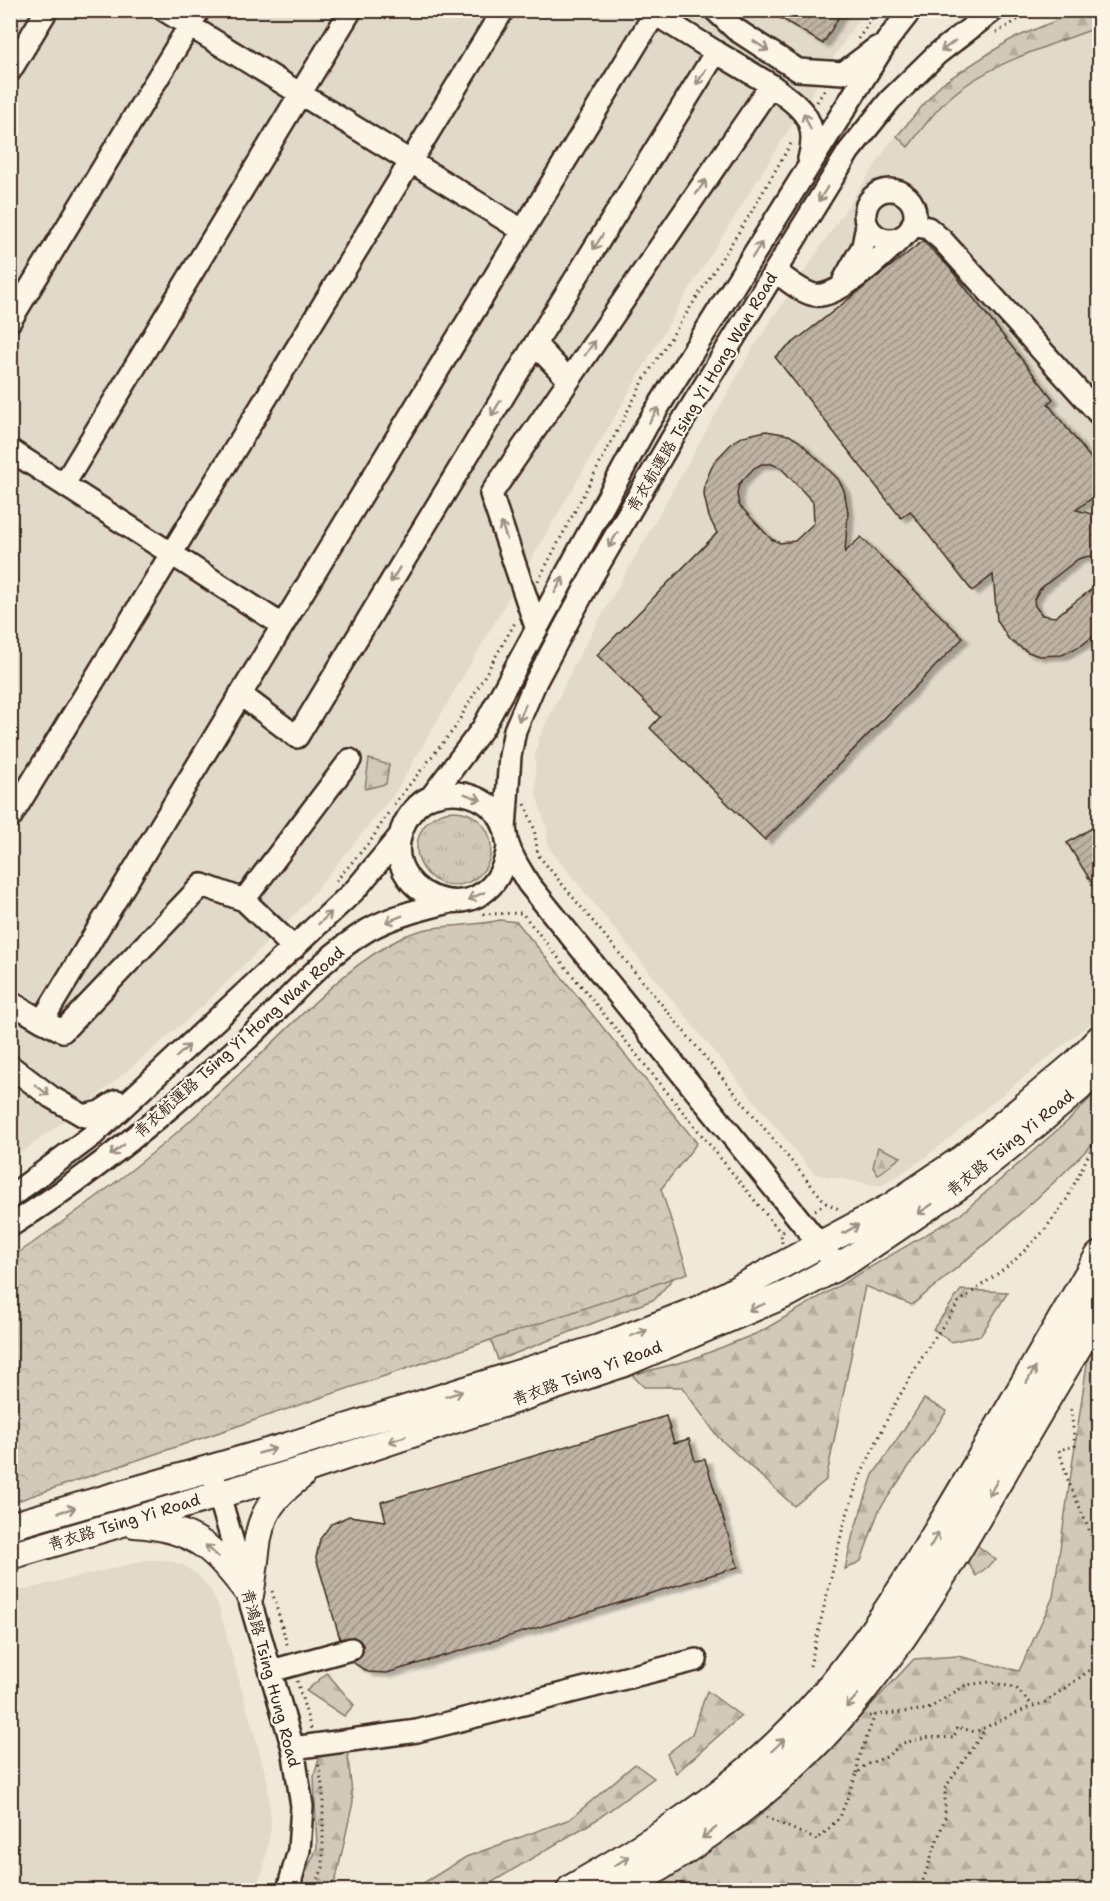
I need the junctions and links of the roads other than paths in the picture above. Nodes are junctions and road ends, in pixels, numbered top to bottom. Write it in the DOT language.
graph roads {
  1 [pos="47,10"];
  2 [pos="164,10"];
  3 [pos="351,10"];
  4 [pos="503,10"];
  5 [pos="715,10"];
  6 [pos="911,10"];
  7 [pos="994,10"];
  8 [pos="656,12"];
  9 [pos="194,18"];
  10 [pos="889,38"];
  11 [pos="716,52"];
  12 [pos="10,71"];
  13 [pos="771,85"];
  14 [pos="300,94"];
  15 [pos="411,162"];
  16 [pos="806,172"];
  17 [pos="867,225"];
  18 [pos="522,230"];
  19 [pos="908,230"];
  20 [pos="775,271"];
  21 [pos="841,286"];
  22 [pos="10,321"];
  23 [pos="535,344"];
  24 [pos="568,379"];
  25 [pos="1100,415"];
  26 [pos="10,450"];
  27 [pos="64,484"];
  28 [pos="173,555"];
  29 [pos="282,625"];
  30 [pos="536,627"];
  31 [pos="240,694"];
  32 [pos="350,760"];
  33 [pos="431,796"];
  34 [pos="10,818"];
  35 [pos="399,837"];
  36 [pos="507,838"];
  37 [pos="497,881"];
  38 [pos="528,883"];
  39 [pos="244,900"];
  40 [pos="450,902"];
  41 [pos="294,948"];
  42 [pos="10,1002"];
  43 [pos="42,1021"];
  44 [pos="1100,1038"];
  45 [pos="1100,1065"];
  46 [pos="10,1066"];
  47 [pos="140,1091"];
  48 [pos="10,1197"];
  49 [pos="10,1226"];
  50 [pos="822,1245"];
  51 [pos="1100,1257"];
  52 [pos="837,1266"];
  53 [pos="1100,1307"];
  54 [pos="1012,1431"];
  55 [pos="313,1467"];
  56 [pos="211,1468"];
  57 [pos="218,1494"];
  58 [pos="120,1523"];
  59 [pos="10,1527"];
  60 [pos="10,1556"];
  61 [pos="250,1595"];
  62 [pos="351,1649"];
  63 [pos="696,1660"];
  64 [pos="271,1671"];
  65 [pos="293,1748"];
  66 [pos="288,1890"];
  67 [pos="572,1890"];
  68 [pos="620,1890"];
  1 -- 12 [label="street"];
  2 -- 9 [label="street"];
  3 -- 14 [label="street"];
  4 -- 15 [label="street"];
  5 -- 10 [label="street, one-way"];
  6 -- 10 [label="street, 青衣航運路 Tsing Yi Hong Wan Road"];
  7 -- 20 [label="street, 青衣航運路 Tsing Yi Hong Wan Road, one-way"];
  8 -- 11 [label="street"];
  8 -- 18 [label="street"];
  9 -- 14 [label="street"];
  9 -- 22 [label="street"];
  10 -- 16 [label="street, 青衣航運路 Tsing Yi Hong Wan Road"];
  11 -- 13 [label="street"];
  11 -- 23 [label="street, one-way"];
  16 -- 13 [label="street, one-way"];
  24 -- 13 [label="street, one-way"];
  14 -- 15 [label="street"];
  14 -- 27 [label="street"];
  15 -- 18 [label="street"];
  15 -- 28 [label="street"];
  30 -- 16 [label="street, 青衣航運路 Tsing Yi Hong Wan Road, one-way"];
  17 -- 19 [label="street"];
  17 -- 19 [label="street"];
  17 -- 21 [label="street"];
  18 -- 29 [label="street"];
  19 -- 21 [label="street"];
  19 -- 25 [label="street"];
  20 -- 21 [label="street"];
  20 -- 36 [label="street, 青衣航運路 Tsing Yi Hong Wan Road, one-way"];
  23 -- 24 [label="street"];
  23 -- 31 [label="street, one-way"];
  30 -- 24 [label="street, one-way"];
  26 -- 27 [label="street"];
  27 -- 28 [label="street"];
  28 -- 29 [label="street"];
  28 -- 34 [label="street"];
  29 -- 31 [label="street"];
  30 -- 33 [label="street, 青衣航運路 Tsing Yi Hong Wan Road"];
  31 -- 43 [label="street"];
  32 -- 39 [label="street"];
  33 -- 35 [label="street"];
  33 -- 36 [label="street, one-way"];
  35 -- 40 [label="street"];
  41 -- 35 [label="street, 青衣航運路 Tsing Yi Hong Wan Road, one-way"];
  36 -- 37 [label="street"];
  36 -- 38 [label="street"];
  37 -- 38 [label="street"];
  37 -- 40 [label="street, one-way"];
  38 -- 50 [label="street"];
  39 -- 41 [label="street"];
  39 -- 43 [label="street"];
  40 -- 49 [label="street, 青衣航運路 Tsing Yi Hong Wan Road, one-way"];
  47 -- 41 [label="street, 青衣航運路 Tsing Yi Hong Wan Road, one-way"];
  42 -- 43 [label="street"];
  50 -- 44 [label="main road, 青衣路 Tsing Yi Road, one-way"];
  45 -- 52 [label="main road, 青衣路 Tsing Yi Road, one-way"];
  46 -- 47 [label="street, one-way"];
  47 -- 48 [label="street, 青衣航運路 Tsing Yi Hong Wan Road"];
  50 -- 52 [label="street"];
  56 -- 50 [label="main road, 青衣路 Tsing Yi Road, one-way"];
  54 -- 51 [label="highway, one-way"];
  52 -- 55 [label="main road, 青衣路 Tsing Yi Road, one-way"];
  53 -- 54 [label="highway"];
  67 -- 54 [label="highway, one-way"];
  54 -- 68 [label="highway, one-way"];
  55 -- 57 [label="main road, 青衣路 Tsing Yi Road"];
  55 -- 61 [label="main road"];
  56 -- 57 [label="street, 青鴻路 Tsing Hung Road"];
  59 -- 56 [label="main road, 青衣路 Tsing Yi Road, one-way"];
  57 -- 58 [label="main road, 青衣路 Tsing Yi Road"];
  57 -- 61 [label="street, 青鴻路 Tsing Hung Road"];
  58 -- 60 [label="main road, 青衣路 Tsing Yi Road"];
  61 -- 58 [label="main road, one-way"];
  61 -- 64 [label="street, 青鴻路 Tsing Hung Road"];
  62 -- 64 [label="street"];
  63 -- 65 [label="street"];
  64 -- 65 [label="street, 青鴻路 Tsing Hung Road"];
  65 -- 66 [label="street, 青鴻路 Tsing Hung Road"];
}
